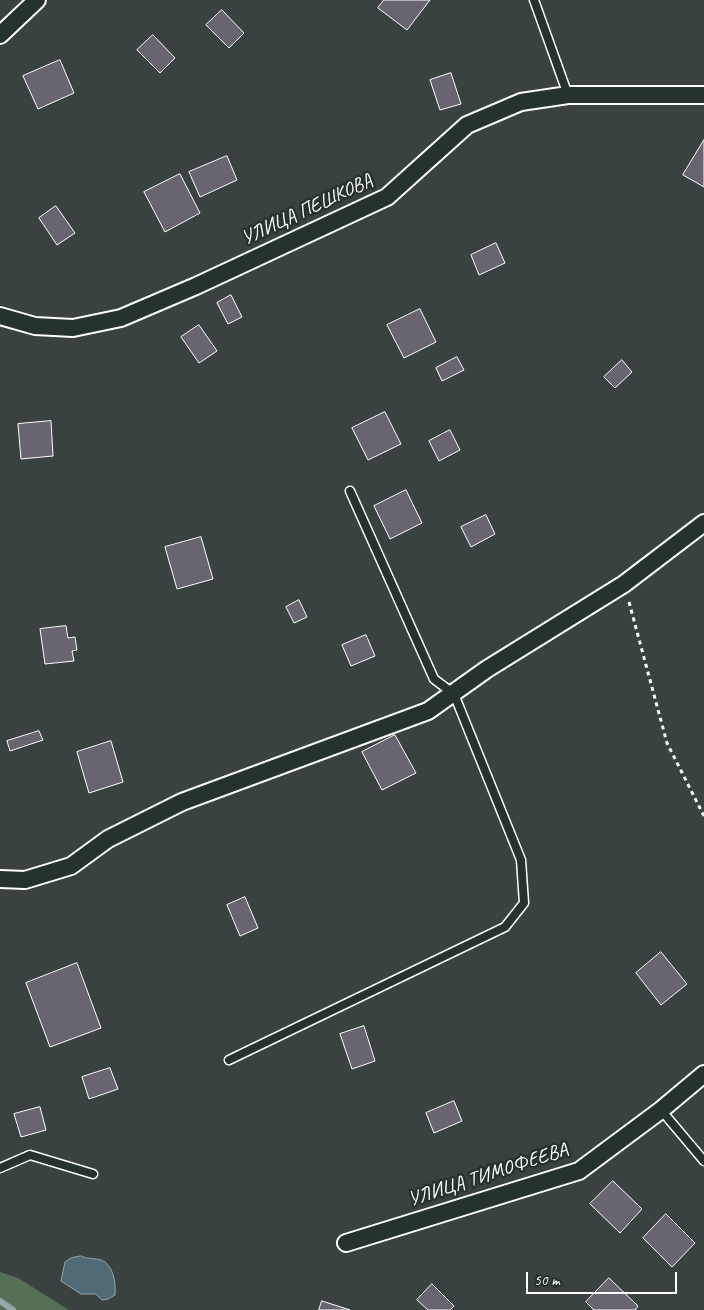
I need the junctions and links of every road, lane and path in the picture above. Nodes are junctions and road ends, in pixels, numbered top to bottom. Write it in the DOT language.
graph roads {
  1 [pos="37,0"];
  2 [pos="534,0"];
  3 [pos="0,35"];
  4 [pos="704,95"];
  5 [pos="568,96"];
  6 [pos="0,316"];
  7 [pos="350,491"];
  8 [pos="704,522"];
  9 [pos="624,584"];
  10 [pos="454,694"];
  11 [pos="704,816"];
  12 [pos="0,879"];
  13 [pos="229,1060"];
  14 [pos="704,1074"];
  15 [pos="661,1110"];
  16 [pos="704,1160"];
  17 [pos="0,1168"];
  18 [pos="93,1174"];
  19 [pos="346,1243"];
  1 -- 3 [label="street"];
  2 -- 5 [label="lane"];
  4 -- 5 [label="street, УЛИЦА ПЕШКОВА"];
  5 -- 6 [label="street, УЛИЦА ПЕШКОВА"];
  7 -- 10 [label="lane"];
  8 -- 9 [label="street"];
  9 -- 10 [label="street"];
  9 -- 11 [label="path"];
  10 -- 12 [label="street"];
  10 -- 13 [label="lane"];
  14 -- 15 [label="street, УЛИЦА ТИМОФЕЕВА"];
  15 -- 16 [label="lane"];
  15 -- 19 [label="street, УЛИЦА ТИМОФЕЕВА"];
  17 -- 18 [label="lane"];
}
